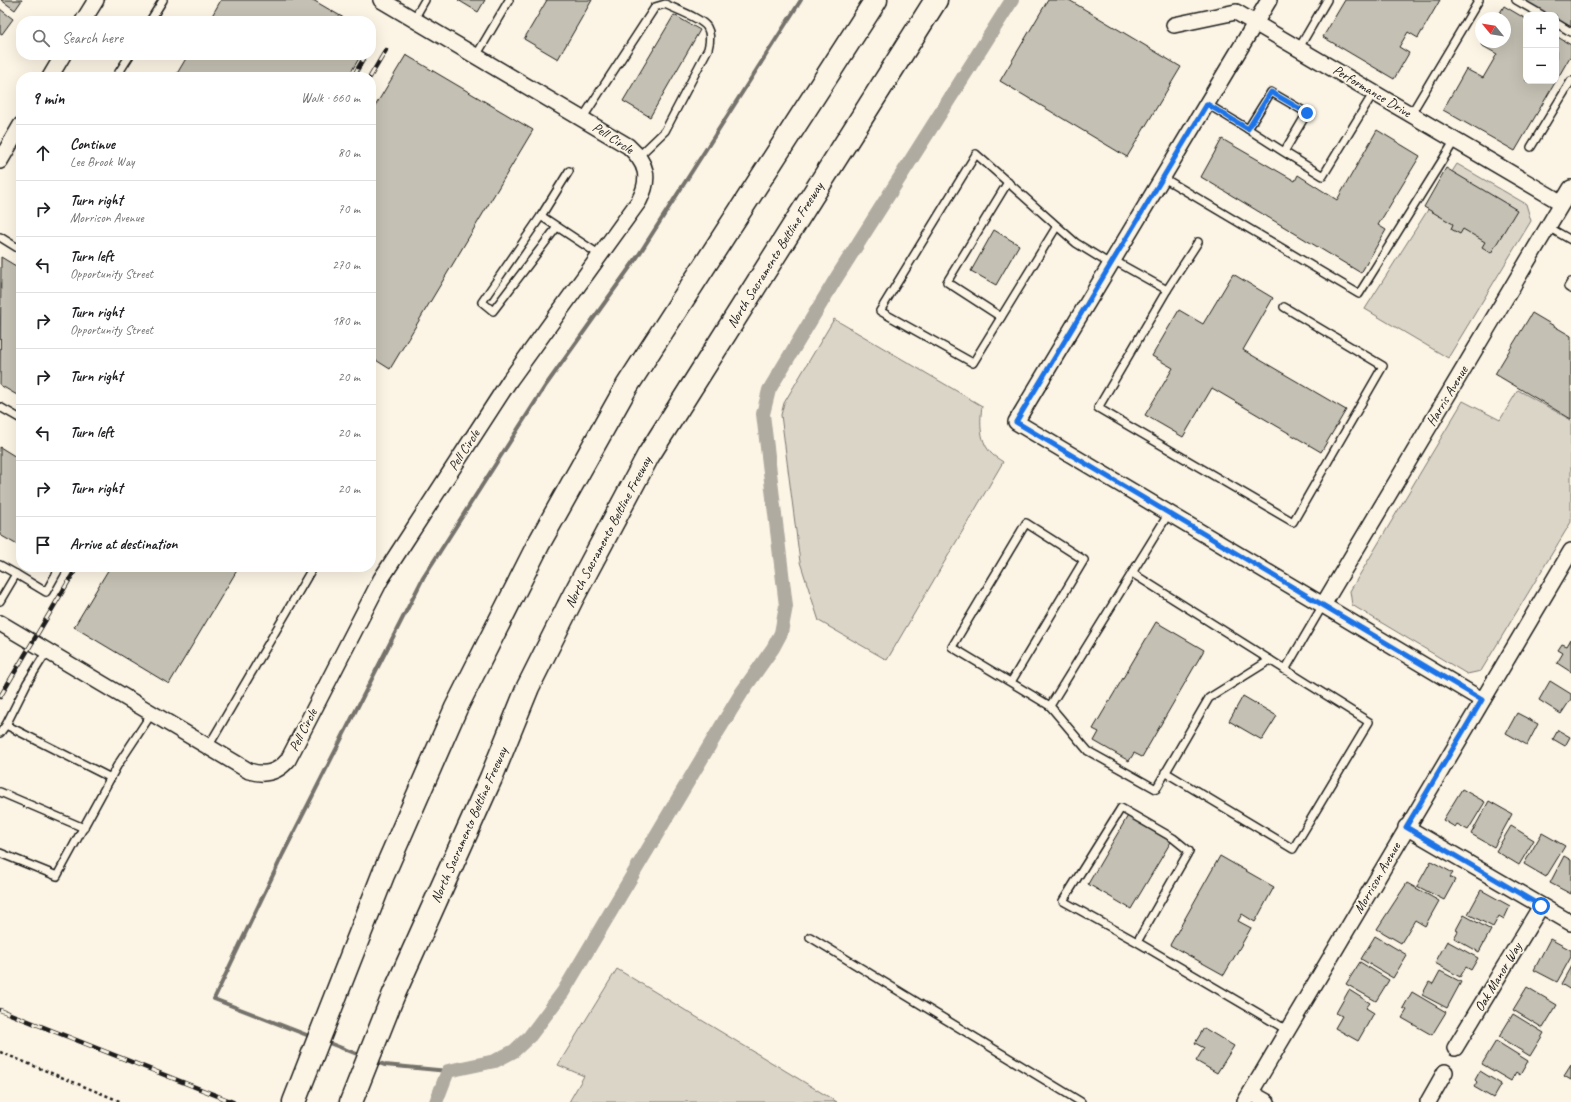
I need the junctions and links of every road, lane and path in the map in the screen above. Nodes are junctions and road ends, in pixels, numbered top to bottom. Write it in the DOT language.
graph roads {
  1 [pos="96,0"];
  2 [pos="163,0"];
  3 [pos="381,0"];
  4 [pos="425,0"];
  5 [pos="509,0"];
  6 [pos="876,0"];
  7 [pos="936,0"];
  8 [pos="1269,0"];
  9 [pos="1327,0"];
  10 [pos="1478,0"];
  11 [pos="1516,0"];
  12 [pos="1537,12"];
  13 [pos="86,16"];
  14 [pos="153,16"];
  15 [pos="414,19"];
  16 [pos="1256,22"];
  17 [pos="1174,25"];
  18 [pos="1559,25"];
  19 [pos="1571,32"];
  20 [pos="1299,48"];
  21 [pos="476,56"];
  22 [pos="60,60"];
  23 [pos="127,60"];
  24 [pos="53,72"];
  25 [pos="119,72"];
  26 [pos="1571,81"];
  27 [pos="1374,92"];
  28 [pos="1207,104"];
  29 [pos="1411,114"];
  30 [pos="582,119"];
  31 [pos="1248,129"];
  32 [pos="16,134"];
  33 [pos="1455,140"];
  34 [pos="1531,147"];
  35 [pos="1284,152"];
  36 [pos="639,156"];
  37 [pos="0,161"];
  38 [pos="569,171"];
  39 [pos="1162,177"];
  40 [pos="1008,182"];
  41 [pos="1571,188"];
  42 [pos="1562,203"];
  43 [pos="540,216"];
  44 [pos="1057,226"];
  45 [pos="557,227"];
  46 [pos="1548,227"];
  47 [pos="0,237"];
  48 [pos="1571,240"];
  49 [pos="1198,242"];
  50 [pos="16,247"];
  51 [pos="600,255"];
  52 [pos="1112,262"];
  53 [pos="1571,282"];
  54 [pos="1571,289"];
  55 [pos="1167,290"];
  56 [pos="1284,307"];
  57 [pos="1002,318"];
  58 [pos="0,407"];
  59 [pos="16,416"];
  60 [pos="1169,513"];
  61 [pos="1571,551"];
  62 [pos="0,565"];
  63 [pos="57,572"];
  64 [pos="310,572"];
  65 [pos="1132,573"];
  66 [pos="16,574"];
  67 [pos="0,600"];
  68 [pos="1323,605"];
  69 [pos="0,622"];
  70 [pos="47,651"];
  71 [pos="1270,660"];
  72 [pos="1286,670"];
  73 [pos="1011,682"];
  74 [pos="1482,700"];
  75 [pos="1050,706"];
  76 [pos="152,713"];
  77 [pos="6,725"];
  78 [pos="0,734"];
  79 [pos="208,747"];
  80 [pos="1165,772"];
  81 [pos="111,778"];
  82 [pos="0,792"];
  83 [pos="1406,827"];
  84 [pos="84,828"];
  85 [pos="0,853"];
  86 [pos="1541,906"];
  87 [pos="1571,923"];
  88 [pos="810,937"];
  89 [pos="1137,942"];
  90 [pos="1287,1030"];
  91 [pos="1455,1048"];
  92 [pos="0,1052"];
  93 [pos="1444,1072"];
  94 [pos="1248,1097"];
  95 [pos="122,1102"];
  96 [pos="294,1102"];
  97 [pos="351,1102"];
  98 [pos="1081,1102"];
  99 [pos="1267,1102"];
  100 [pos="1428,1102"];
  1 -- 13 [label="street"];
  2 -- 14 [label="lane"];
  3 -- 15 [label="street, Pell Circle"];
  4 -- 15 [label="lane"];
  5 -- 21 [label="lane"];
  6 -- 96 [label="highway"];
  7 -- 97 [label="highway, North Sacramento Beltline Freeway"];
  8 -- 16 [label="street"];
  9 -- 20 [label="lane"];
  10 -- 29 [label="lane"];
  11 -- 12 [label="lane"];
  15 -- 21 [label="street, Pell Circle"];
  16 -- 17 [label="street, Performance Drive"];
  16 -- 20 [label="street, Performance Drive"];
  16 -- 28 [label="street"];
  18 -- 19 [label="lane"];
  20 -- 27 [label="street, Performance Drive"];
  21 -- 30 [label="street, Pell Circle"];
  22 -- 24 [label="street"];
  23 -- 25 [label="lane"];
  26 -- 34 [label="lane"];
  27 -- 29 [label="street, Performance Drive"];
  27 -- 35 [label="lane"];
  28 -- 31 [label="lane"];
  28 -- 39 [label="street"];
  29 -- 33 [label="street, Performance Drive"];
  30 -- 36 [label="street, Pell Circle"];
  30 -- 36 [label="lane"];
  31 -- 35 [label="lane"];
  31 -- 35 [label="lane"];
  32 -- 37 [label="street"];
  33 -- 39 [label="lane"];
  33 -- 42 [label="street, Performance Drive"];
  36 -- 51 [label="street, Pell Circle"];
  38 -- 43 [label="lane"];
  39 -- 52 [label="street"];
  40 -- 44 [label="lane"];
  40 -- 57 [label="lane"];
  40 -- 57 [label="lane"];
  41 -- 42 [label="street, Harris Avenue"];
  42 -- 46 [label="street, Harris Avenue"];
  43 -- 45 [label="lane"];
  43 -- 45 [label="lane"];
  44 -- 52 [label="lane"];
  44 -- 57 [label="lane"];
  45 -- 51 [label="lane"];
  46 -- 48 [label="lane"];
  46 -- 68 [label="street, Harris Avenue"];
  47 -- 50 [label="lane"];
  49 -- 55 [label="lane"];
  51 -- 79 [label="street, Pell Circle"];
  52 -- 55 [label="lane"];
  52 -- 60 [label="street"];
  53 -- 54 [label="lane"];
  55 -- 56 [label="lane"];
  58 -- 59 [label="lane"];
  60 -- 65 [label="lane"];
  60 -- 68 [label="street"];
  61 -- 74 [label="street, Morrison Avenue"];
  62 -- 66 [label="lane"];
  63 -- 66 [label="lane"];
  64 -- 79 [label="lane"];
  65 -- 71 [label="lane"];
  65 -- 75 [label="lane"];
  66 -- 67 [label="lane"];
  68 -- 72 [label="lane"];
  68 -- 74 [label="street"];
  69 -- 70 [label="street, Pell Circle"];
  70 -- 76 [label="street, Pell Circle"];
  70 -- 77 [label="lane"];
  71 -- 72 [label="lane"];
  71 -- 80 [label="lane"];
  72 -- 80 [label="lane"];
  73 -- 73 [label="lane"];
  73 -- 75 [label="lane"];
  74 -- 83 [label="street, Morrison Avenue"];
  75 -- 80 [label="lane"];
  76 -- 79 [label="street, Pell Circle"];
  76 -- 81 [label="lane"];
  77 -- 78 [label="lane"];
  77 -- 81 [label="lane"];
  81 -- 84 [label="lane"];
  82 -- 84 [label="lane"];
  83 -- 86 [label="street"];
  83 -- 90 [label="street, Morrison Avenue"];
  84 -- 85 [label="lane"];
  86 -- 87 [label="street"];
  86 -- 91 [label="street, Oak Manor Way"];
  88 -- 98 [label="lane"];
  89 -- 89 [label="lane"];
  89 -- 90 [label="lane"];
  90 -- 94 [label="street, Morrison Avenue"];
  92 -- 95 [label="path"];
  93 -- 100 [label="street"];
  94 -- 99 [label="street"];
}
